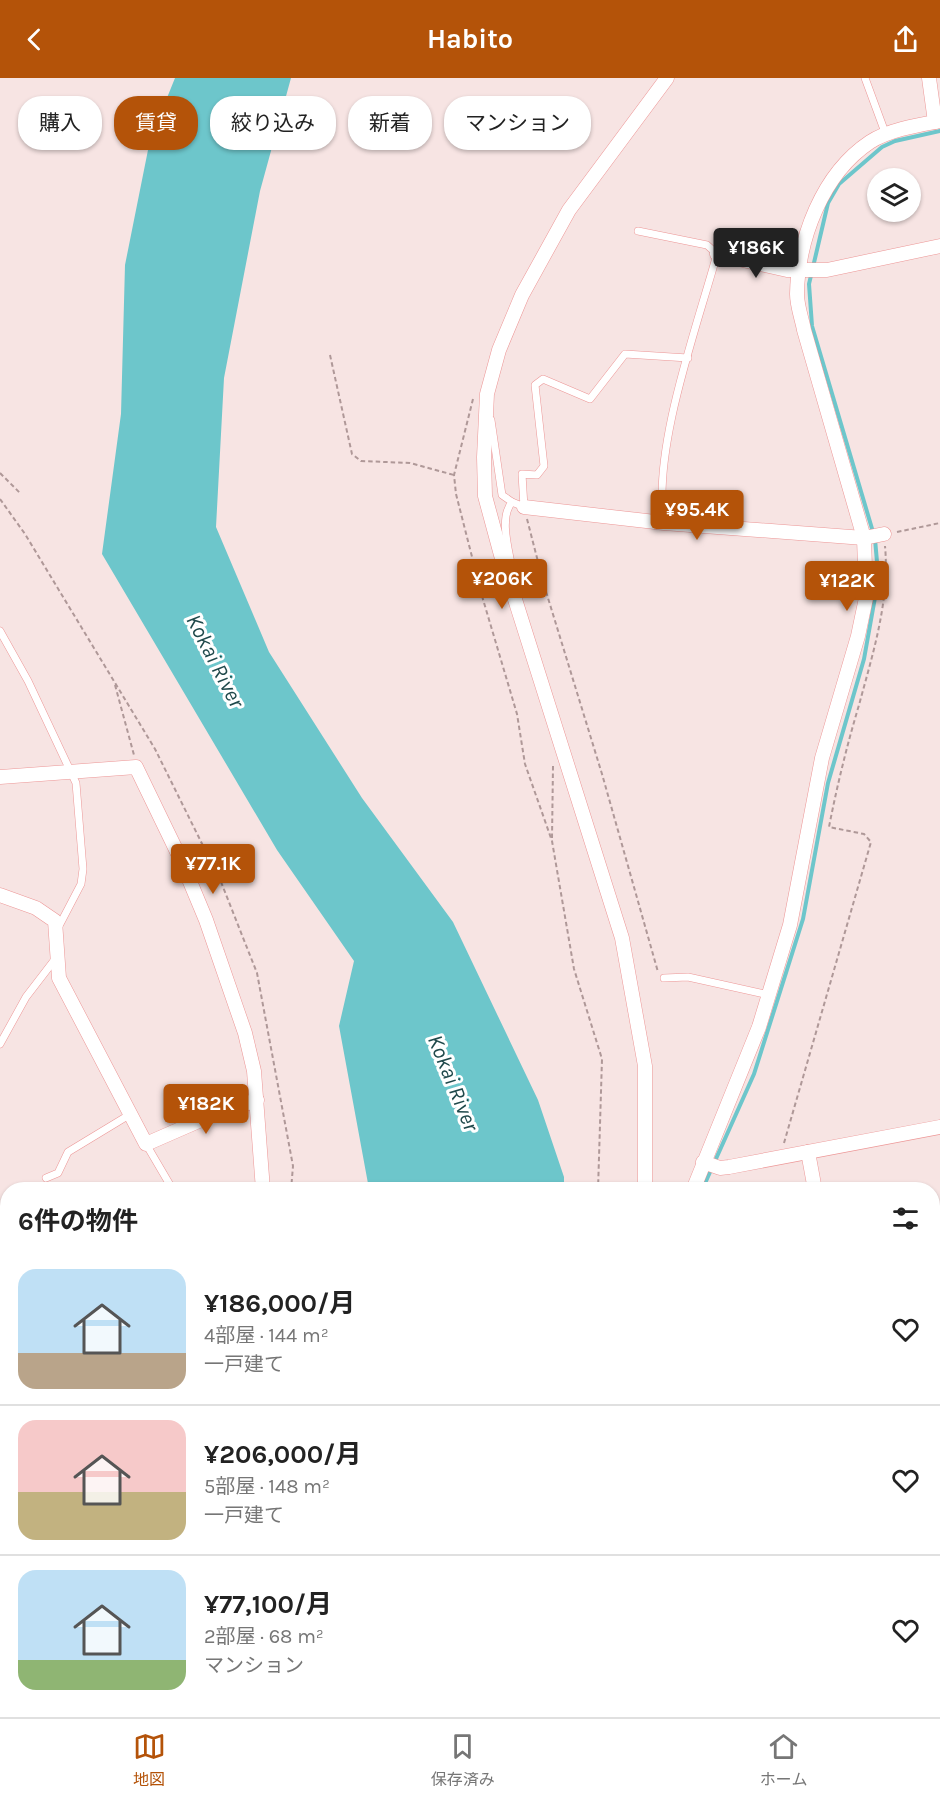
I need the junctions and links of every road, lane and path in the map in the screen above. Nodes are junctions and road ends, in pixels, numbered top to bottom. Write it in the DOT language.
graph roads {
  1 [pos="668,78"];
  2 [pos="864,78"];
  3 [pos="929,78"];
  4 [pos="937,122"];
  5 [pos="886,135"];
  6 [pos="638,231"];
  7 [pos="940,246"];
  8 [pos="717,254"];
  9 [pos="807,270"];
  10 [pos="330,355"];
  11 [pos="688,358"];
  12 [pos="488,390"];
  13 [pos="0,472"];
  14 [pos="454,475"];
  15 [pos="20,493"];
  16 [pos="518,505"];
  17 [pos="664,523"];
  18 [pos="940,523"];
  19 [pos="875,536"];
  20 [pos="518,611"];
  21 [pos="0,631"];
  22 [pos="114,682"];
  23 [pos="553,766"];
  24 [pos="136,767"];
  25 [pos="74,773"];
  26 [pos="0,777"];
  27 [pos="552,841"];
  28 [pos="0,895"];
  29 [pos="57,930"];
  30 [pos="56,958"];
  31 [pos="664,978"];
  32 [pos="769,995"];
  33 [pos="0,1044"];
  34 [pos="257,1100"];
  35 [pos="129,1114"];
  36 [pos="940,1127"];
  37 [pos="146,1144"];
  38 [pos="808,1152"];
  39 [pos="780,1157"];
  40 [pos="703,1162"];
  41 [pos="46,1179"];
  42 [pos="168,1182"];
  43 [pos="262,1182"];
  44 [pos="598,1182"];
  45 [pos="645,1182"];
  46 [pos="696,1182"];
  47 [pos="814,1182"];
  1 -- 12 [label="street"];
  2 -- 5 [label="lane"];
  3 -- 4 [label="street"];
  4 -- 5 [label="street"];
  5 -- 9 [label="street"];
  6 -- 8 [label="lane"];
  7 -- 9 [label="street"];
  8 -- 9 [label="street"];
  8 -- 11 [label="lane"];
  9 -- 19 [label="street"];
  10 -- 14 [label="path"];
  11 -- 16 [label="lane"];
  11 -- 17 [label="lane"];
  12 -- 14 [label="path"];
  12 -- 16 [label="lane"];
  12 -- 20 [label="street"];
  13 -- 15 [label="path"];
  14 -- 27 [label="path"];
  16 -- 17 [label="street"];
  16 -- 20 [label="lane"];
  16 -- 31 [label="path"];
  17 -- 19 [label="street"];
  18 -- 19 [label="path"];
  19 -- 32 [label="street"];
  19 -- 39 [label="path"];
  20 -- 45 [label="street"];
  21 -- 25 [label="lane"];
  22 -- 24 [label="path"];
  23 -- 27 [label="path"];
  24 -- 25 [label="street"];
  24 -- 34 [label="street"];
  25 -- 26 [label="street"];
  25 -- 29 [label="lane"];
  27 -- 44 [label="path"];
  28 -- 29 [label="street"];
  29 -- 30 [label="street"];
  30 -- 33 [label="lane"];
  30 -- 35 [label="street"];
  31 -- 32 [label="lane"];
  32 -- 40 [label="street"];
  34 -- 37 [label="street"];
  34 -- 43 [label="street"];
  35 -- 37 [label="street"];
  35 -- 41 [label="lane"];
  36 -- 38 [label="street"];
  37 -- 42 [label="lane"];
  38 -- 39 [label="street"];
  38 -- 47 [label="street"];
  39 -- 40 [label="street"];
  40 -- 46 [label="street"];
}
